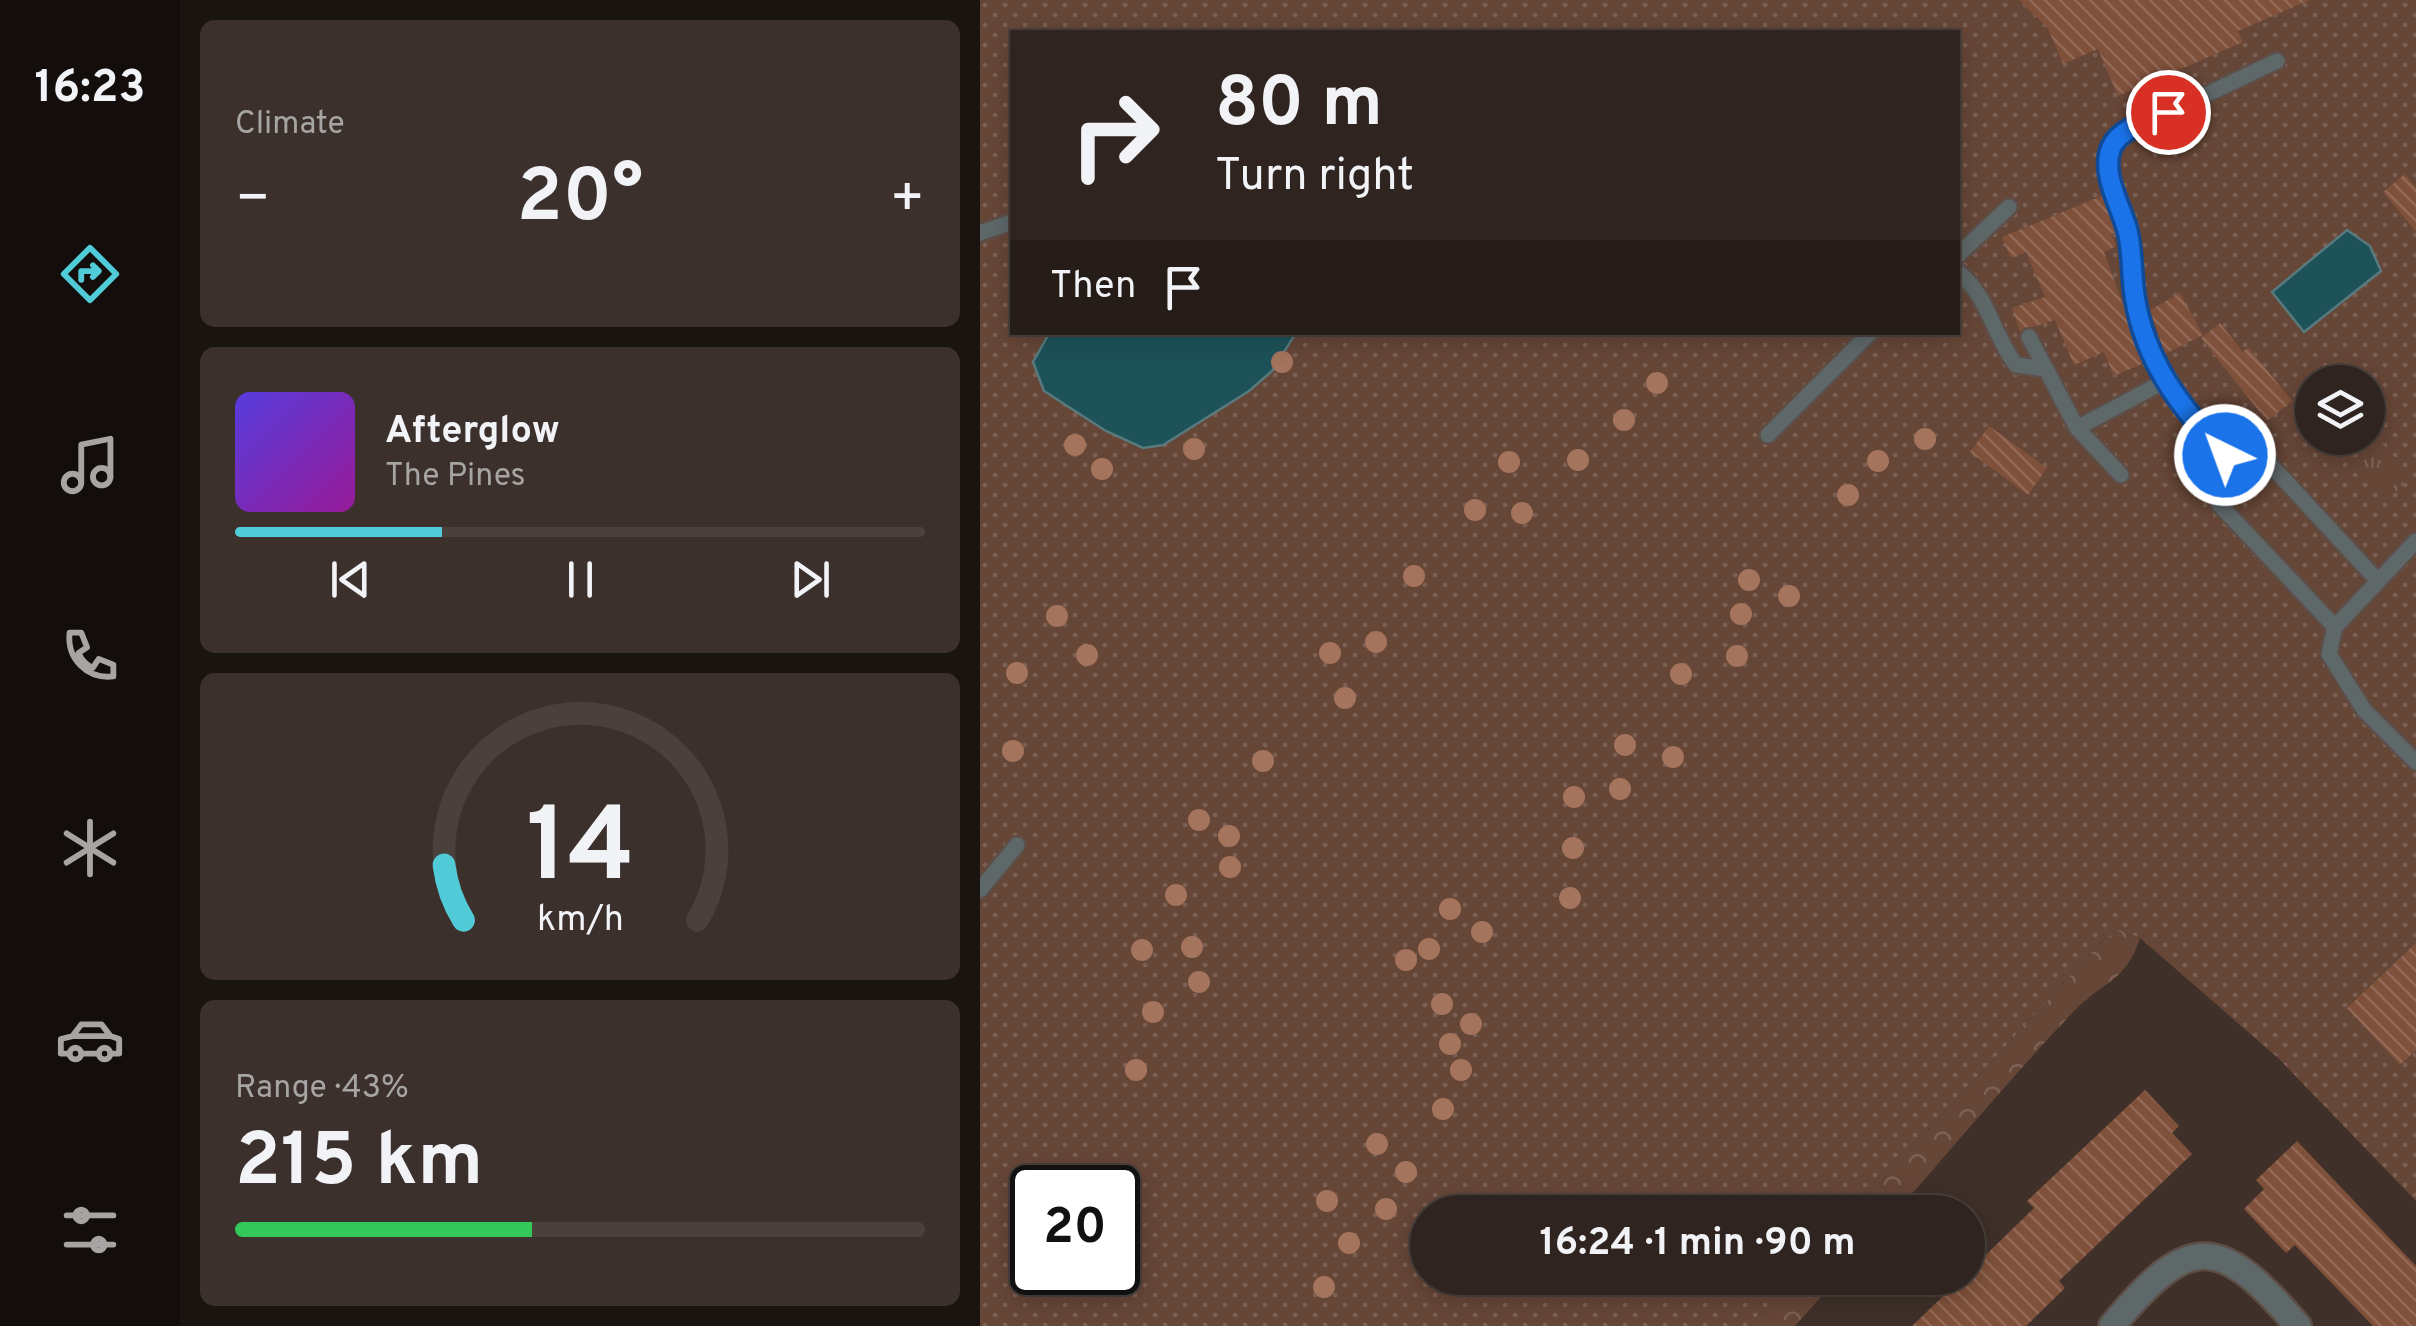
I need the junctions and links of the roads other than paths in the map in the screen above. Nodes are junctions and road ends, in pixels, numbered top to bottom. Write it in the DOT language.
graph roads {
  1 [pos="2276,61"];
  2 [pos="2008,207"];
  3 [pos="1010,223"];
  4 [pos="980,234"];
  5 [pos="1960,253"];
  6 [pos="1960,274"];
  7 [pos="1869,335"];
  8 [pos="2029,337"];
  9 [pos="2046,369"];
  10 [pos="2165,381"];
  11 [pos="2077,428"];
  12 [pos="1768,435"];
  13 [pos="2121,475"];
  14 [pos="2246,478"];
  15 [pos="2416,541"];
  16 [pos="2377,580"];
  17 [pos="2335,627"];
  18 [pos="2416,762"];
  19 [pos="1017,846"];
  20 [pos="980,890"];
  21 [pos="2112,1326"];
  22 [pos="2298,1326"];
  1 -- 10 [label="lane"];
  2 -- 5 [label="lane"];
  3 -- 4 [label="lane"];
  6 -- 9 [label="lane"];
  7 -- 12 [label="lane"];
  8 -- 9 [label="lane"];
  9 -- 11 [label="lane"];
  10 -- 11 [label="lane"];
  10 -- 14 [label="lane"];
  11 -- 13 [label="lane"];
  14 -- 16 [label="lane"];
  14 -- 17 [label="lane"];
  15 -- 16 [label="lane"];
  16 -- 17 [label="lane"];
  17 -- 18 [label="lane"];
  19 -- 20 [label="lane"];
  21 -- 22 [label="street"];
}
